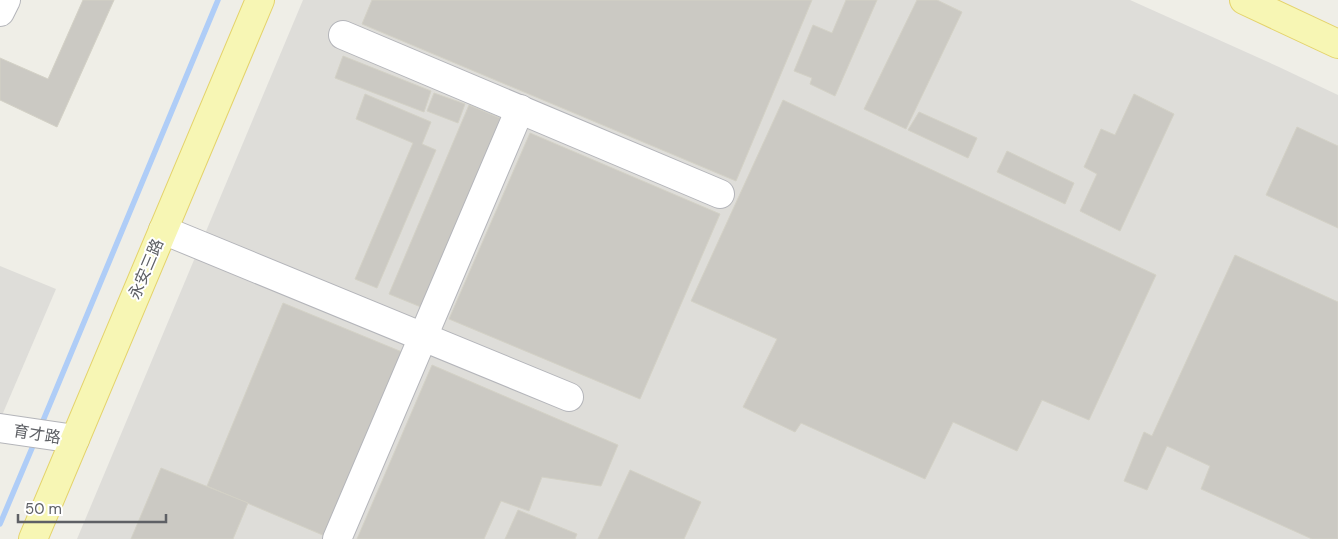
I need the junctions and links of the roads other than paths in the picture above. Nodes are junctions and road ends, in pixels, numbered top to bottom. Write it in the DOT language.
graph roads {
  1 [pos="6,0"];
  2 [pos="260,0"];
  3 [pos="1244,0"];
  4 [pos="0,12"];
  5 [pos="343,34"];
  6 [pos="1338,44"];
  7 [pos="520,110"];
  8 [pos="720,194"];
  9 [pos="163,230"];
  10 [pos="424,338"];
  11 [pos="569,398"];
  12 [pos="0,428"];
  13 [pos="75,440"];
  14 [pos="33,539"];
  15 [pos="337,539"];
  1 -- 4 [label="street"];
  2 -- 9 [label="main road, 永安三路"];
  3 -- 6 [label="main road"];
  5 -- 7 [label="street"];
  7 -- 8 [label="street"];
  7 -- 10 [label="street"];
  9 -- 10 [label="street"];
  9 -- 13 [label="main road, 永安三路"];
  10 -- 11 [label="street"];
  10 -- 15 [label="street"];
  12 -- 13 [label="street, 育才路"];
  13 -- 14 [label="main road, 永安三路"];
}
